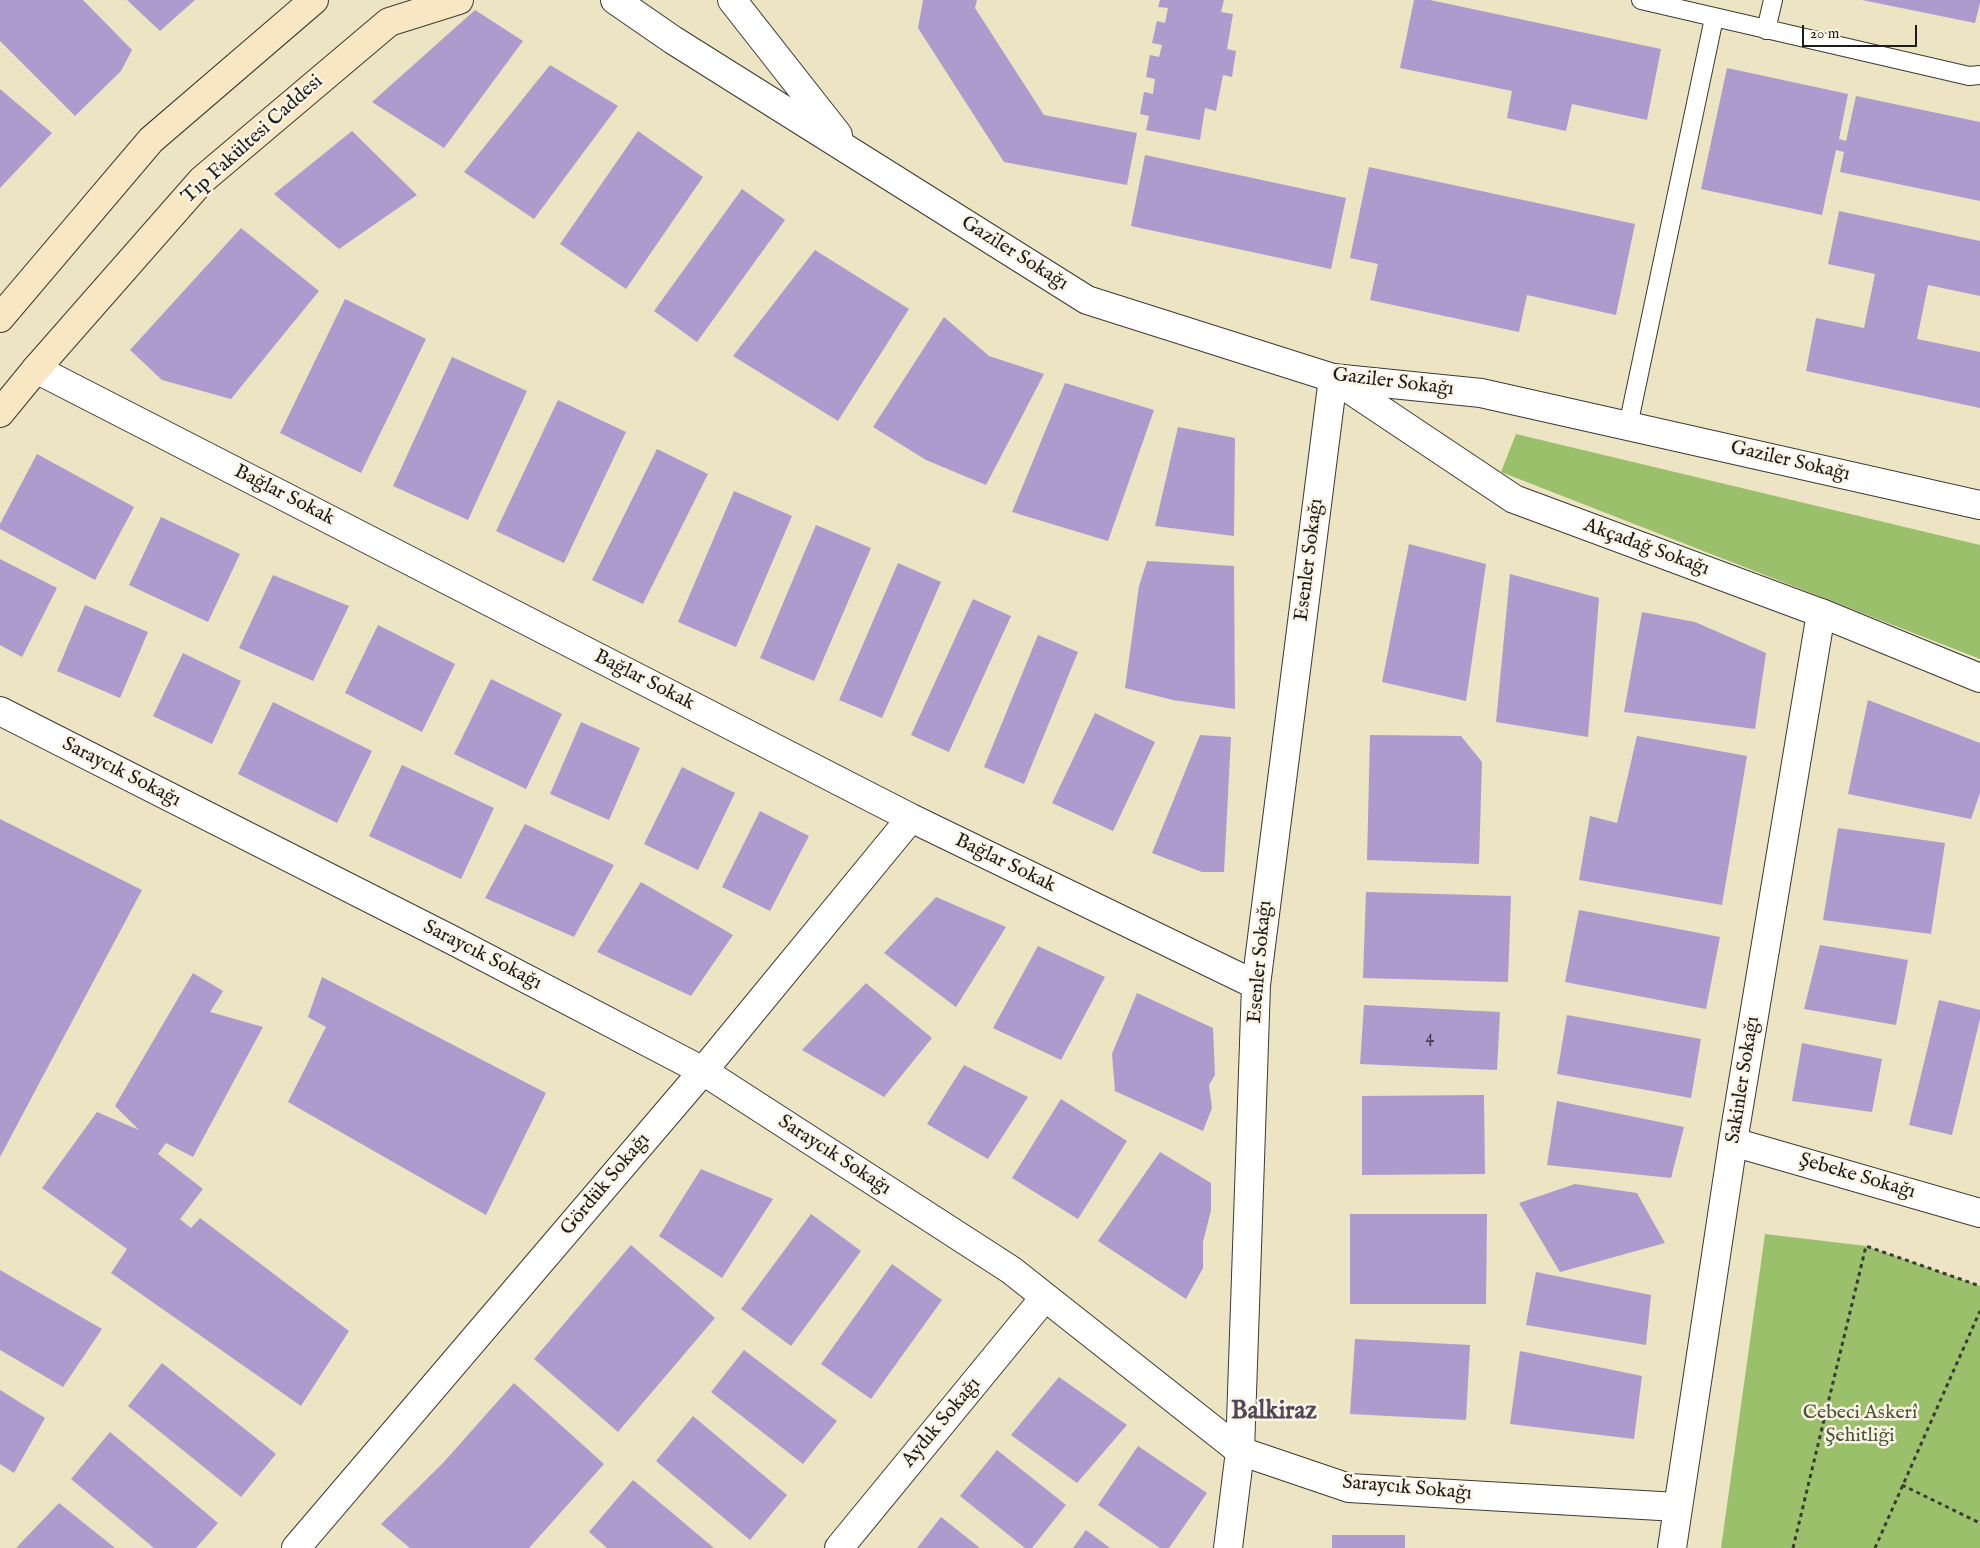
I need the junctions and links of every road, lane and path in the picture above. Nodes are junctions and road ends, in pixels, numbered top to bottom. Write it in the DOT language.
graph roads {
  1 [pos="314,0"];
  2 [pos="459,0"];
  3 [pos="615,0"];
  4 [pos="732,0"];
  5 [pos="1641,0"];
  6 [pos="1772,0"];
  7 [pos="1714,18"];
  8 [pos="1766,30"];
  9 [pos="1980,75"];
  10 [pos="849,150"];
  11 [pos="0,318"];
  12 [pos="36,369"];
  13 [pos="1333,378"];
  14 [pos="0,413"];
  15 [pos="1628,426"];
  16 [pos="1980,505"];
  17 [pos="1822,613"];
  18 [pos="1980,678"];
  19 [pos="0,711"];
  20 [pos="911,818"];
  21 [pos="1256,985"];
  22 [pos="703,1071"];
  23 [pos="1733,1142"];
  24 [pos="1980,1213"];
  25 [pos="1980,1286"];
  26 [pos="1046,1297"];
  27 [pos="1980,1311"];
  28 [pos="1240,1451"];
  29 [pos="1902,1486"];
  30 [pos="1677,1508"];
  31 [pos="1980,1523"];
  32 [pos="296,1548"];
  33 [pos="839,1548"];
  34 [pos="1228,1548"];
  35 [pos="1672,1548"];
  36 [pos="1793,1548"];
  37 [pos="1875,1548"];
  1 -- 11 [label="main road"];
  2 -- 12 [label="main road, Tıp Fakültesi Caddesi"];
  3 -- 10 [label="street, Gaziler Sokağı"];
  4 -- 10 [label="street, Gaziler Sokağı"];
  5 -- 7 [label="lane"];
  6 -- 8 [label="lane"];
  7 -- 8 [label="lane"];
  7 -- 15 [label="lane"];
  8 -- 9 [label="lane"];
  10 -- 13 [label="street, Gaziler Sokağı"];
  12 -- 14 [label="main road, Tıp Fakültesi Caddesi"];
  12 -- 20 [label="street, Bağlar Sokak"];
  13 -- 15 [label="street, Gaziler Sokağı"];
  13 -- 17 [label="street, Akçadağ Sokağı"];
  13 -- 21 [label="street, Esenler Sokağı"];
  15 -- 16 [label="street, Gaziler Sokağı"];
  17 -- 18 [label="street, Akçadağ Sokağı"];
  17 -- 23 [label="street, Sakinler Sokağı"];
  19 -- 22 [label="street, Saraycık Sokağı"];
  20 -- 21 [label="street, Bağlar Sokak"];
  20 -- 22 [label="street, Gördük Sokağı"];
  21 -- 28 [label="street, Esenler Sokağı"];
  22 -- 26 [label="street, Saraycık Sokağı"];
  22 -- 32 [label="street, Gördük Sokağı"];
  23 -- 24 [label="street, Şebeke Sokağı"];
  23 -- 30 [label="street, Sakinler Sokağı"];
  25 -- 36 [label="path"];
  26 -- 28 [label="street, Saraycık Sokağı"];
  26 -- 33 [label="street, Aydık Sokağı"];
  27 -- 29 [label="path"];
  28 -- 30 [label="street, Saraycık Sokağı"];
  28 -- 34 [label="street, Esenler Sokağı"];
  29 -- 31 [label="path"];
  29 -- 37 [label="path"];
  30 -- 35 [label="street, Sakinler Sokağı"];
}
